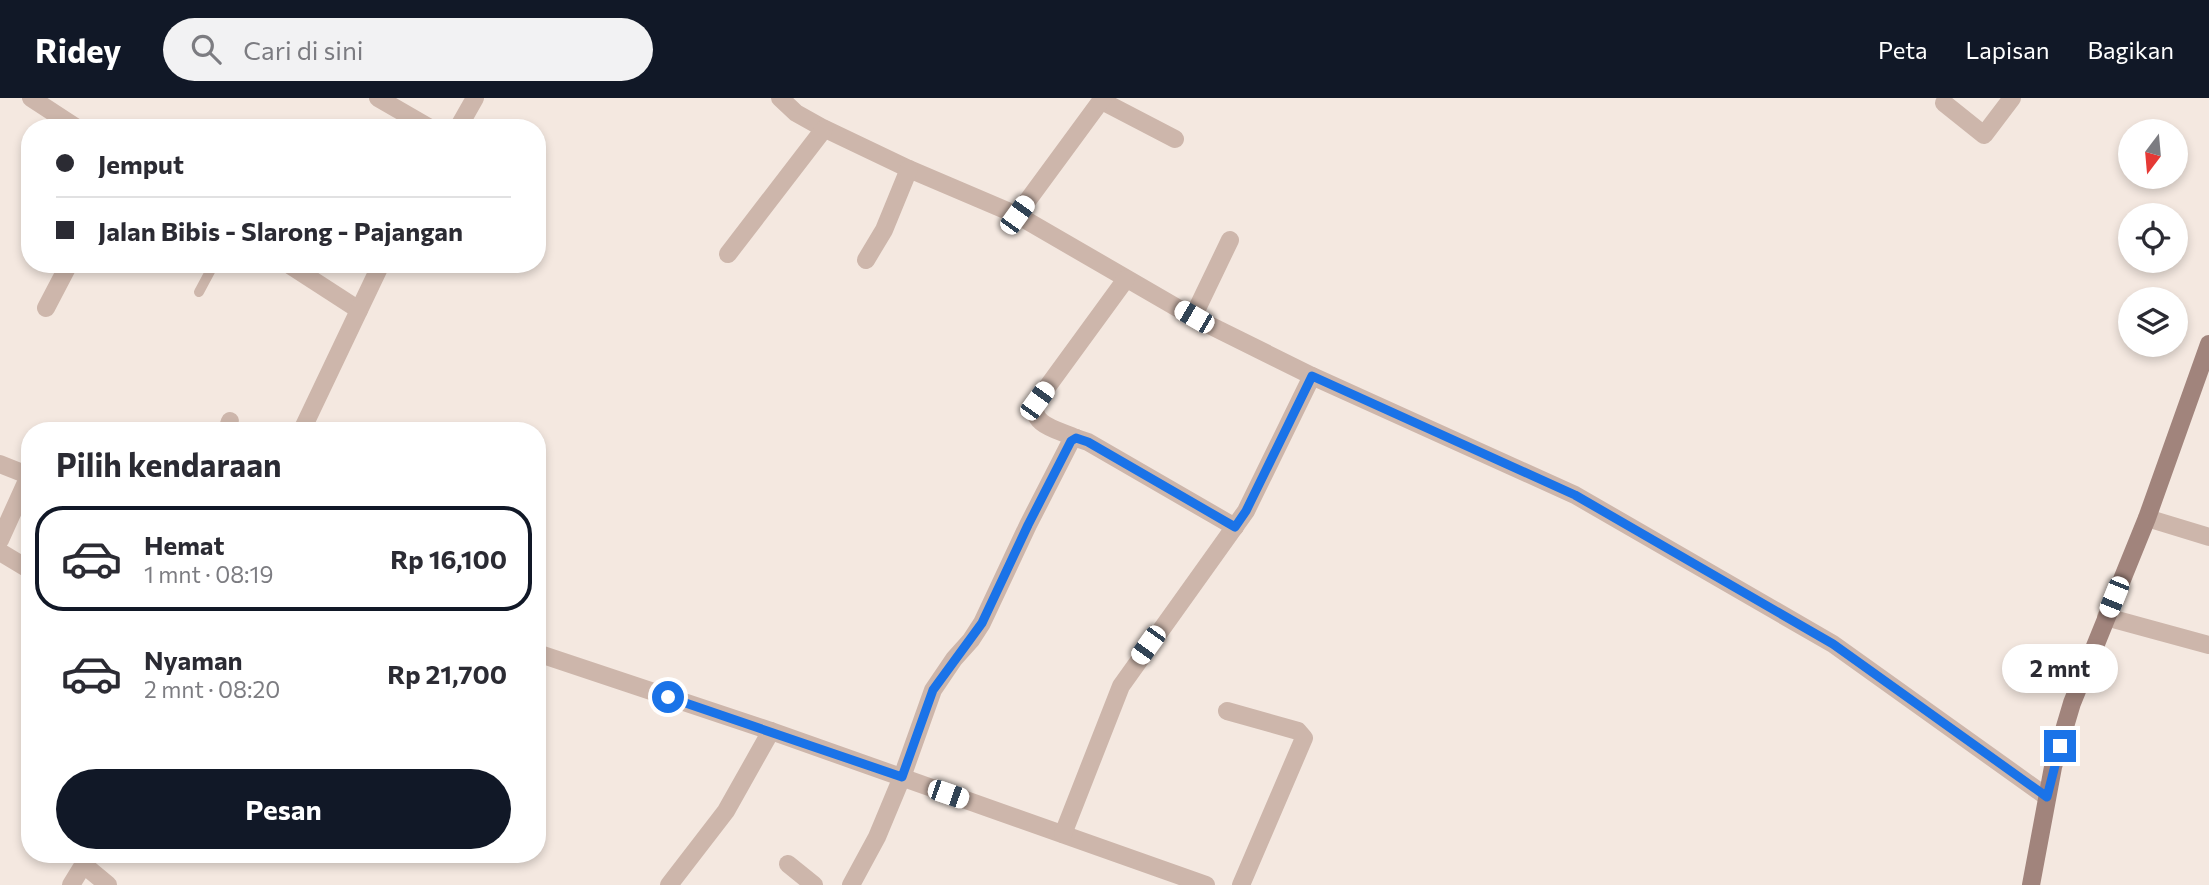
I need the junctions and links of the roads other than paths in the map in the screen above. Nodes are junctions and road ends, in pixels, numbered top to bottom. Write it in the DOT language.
graph roads {
  1 [pos="31,98"];
  2 [pos="378,98"];
  3 [pos="475,98"];
  4 [pos="780,98"];
  5 [pos="2012,98"];
  6 [pos="1103,99"];
  7 [pos="1944,103"];
  8 [pos="63,119"];
  9 [pos="414,119"];
  10 [pos="463,119"];
  11 [pos="824,129"];
  12 [pos="1175,139"];
  13 [pos="909,169"];
  14 [pos="1017,215"];
  15 [pos="1230,240"];
  16 [pos="728,254"];
  17 [pos="866,260"];
  18 [pos="64,273"];
  19 [pos="210,273"];
  20 [pos="302,273"];
  21 [pos="377,273"];
  22 [pos="1126,279"];
  23 [pos="199,292"];
  24 [pos="46,308"];
  25 [pos="359,310"];
  26 [pos="1194,317"];
  27 [pos="2209,344"];
  28 [pos="1312,376"];
  29 [pos="306,422"];
  30 [pos="1076,438"];
  31 [pos="0,464"];
  32 [pos="21,473"];
  33 [pos="21,494"];
  34 [pos="2147,517"];
  35 [pos="1235,527"];
  36 [pos="2209,537"];
  37 [pos="0,540"];
  38 [pos="0,552"];
  39 [pos="21,565"];
  40 [pos="2106,617"];
  41 [pos="2209,645"];
  42 [pos="546,658"];
  43 [pos="1227,710"];
  44 [pos="771,731"];
  45 [pos="902,777"];
  46 [pos="2047,797"];
  47 [pos="1063,834"];
  48 [pos="85,863"];
  49 [pos="90,863"];
  50 [pos="788,864"];
  51 [pos="71,885"];
  52 [pos="108,885"];
  53 [pos="669,885"];
  54 [pos="814,885"];
  55 [pos="851,885"];
  56 [pos="1206,885"];
  57 [pos="1241,885"];
  58 [pos="2031,885"];
  1 -- 8 [label="street"];
  2 -- 9 [label="street"];
  3 -- 10 [label="street"];
  4 -- 11 [label="street"];
  5 -- 7 [label="street"];
  6 -- 12 [label="street"];
  6 -- 14 [label="street"];
  11 -- 13 [label="street"];
  11 -- 16 [label="street"];
  13 -- 14 [label="street"];
  13 -- 17 [label="street"];
  14 -- 22 [label="street"];
  15 -- 26 [label="street"];
  18 -- 24 [label="street"];
  19 -- 23 [label="lane"];
  20 -- 25 [label="street"];
  21 -- 25 [label="street"];
  22 -- 26 [label="street"];
  22 -- 30 [label="street"];
  25 -- 29 [label="street"];
  26 -- 28 [label="street"];
  27 -- 34 [label="main road"];
  28 -- 35 [label="street"];
  28 -- 46 [label="street"];
  30 -- 35 [label="street"];
  30 -- 45 [label="street"];
  31 -- 32 [label="street"];
  33 -- 37 [label="street"];
  34 -- 36 [label="street"];
  34 -- 40 [label="main road"];
  35 -- 47 [label="street"];
  38 -- 39 [label="street"];
  40 -- 41 [label="street"];
  40 -- 46 [label="main road"];
  42 -- 44 [label="street"];
  43 -- 57 [label="street"];
  44 -- 45 [label="street"];
  44 -- 53 [label="street"];
  45 -- 47 [label="street"];
  45 -- 55 [label="street"];
  46 -- 58 [label="main road"];
  47 -- 56 [label="street"];
  48 -- 51 [label="street"];
  49 -- 52 [label="street"];
  50 -- 54 [label="street"];
}
